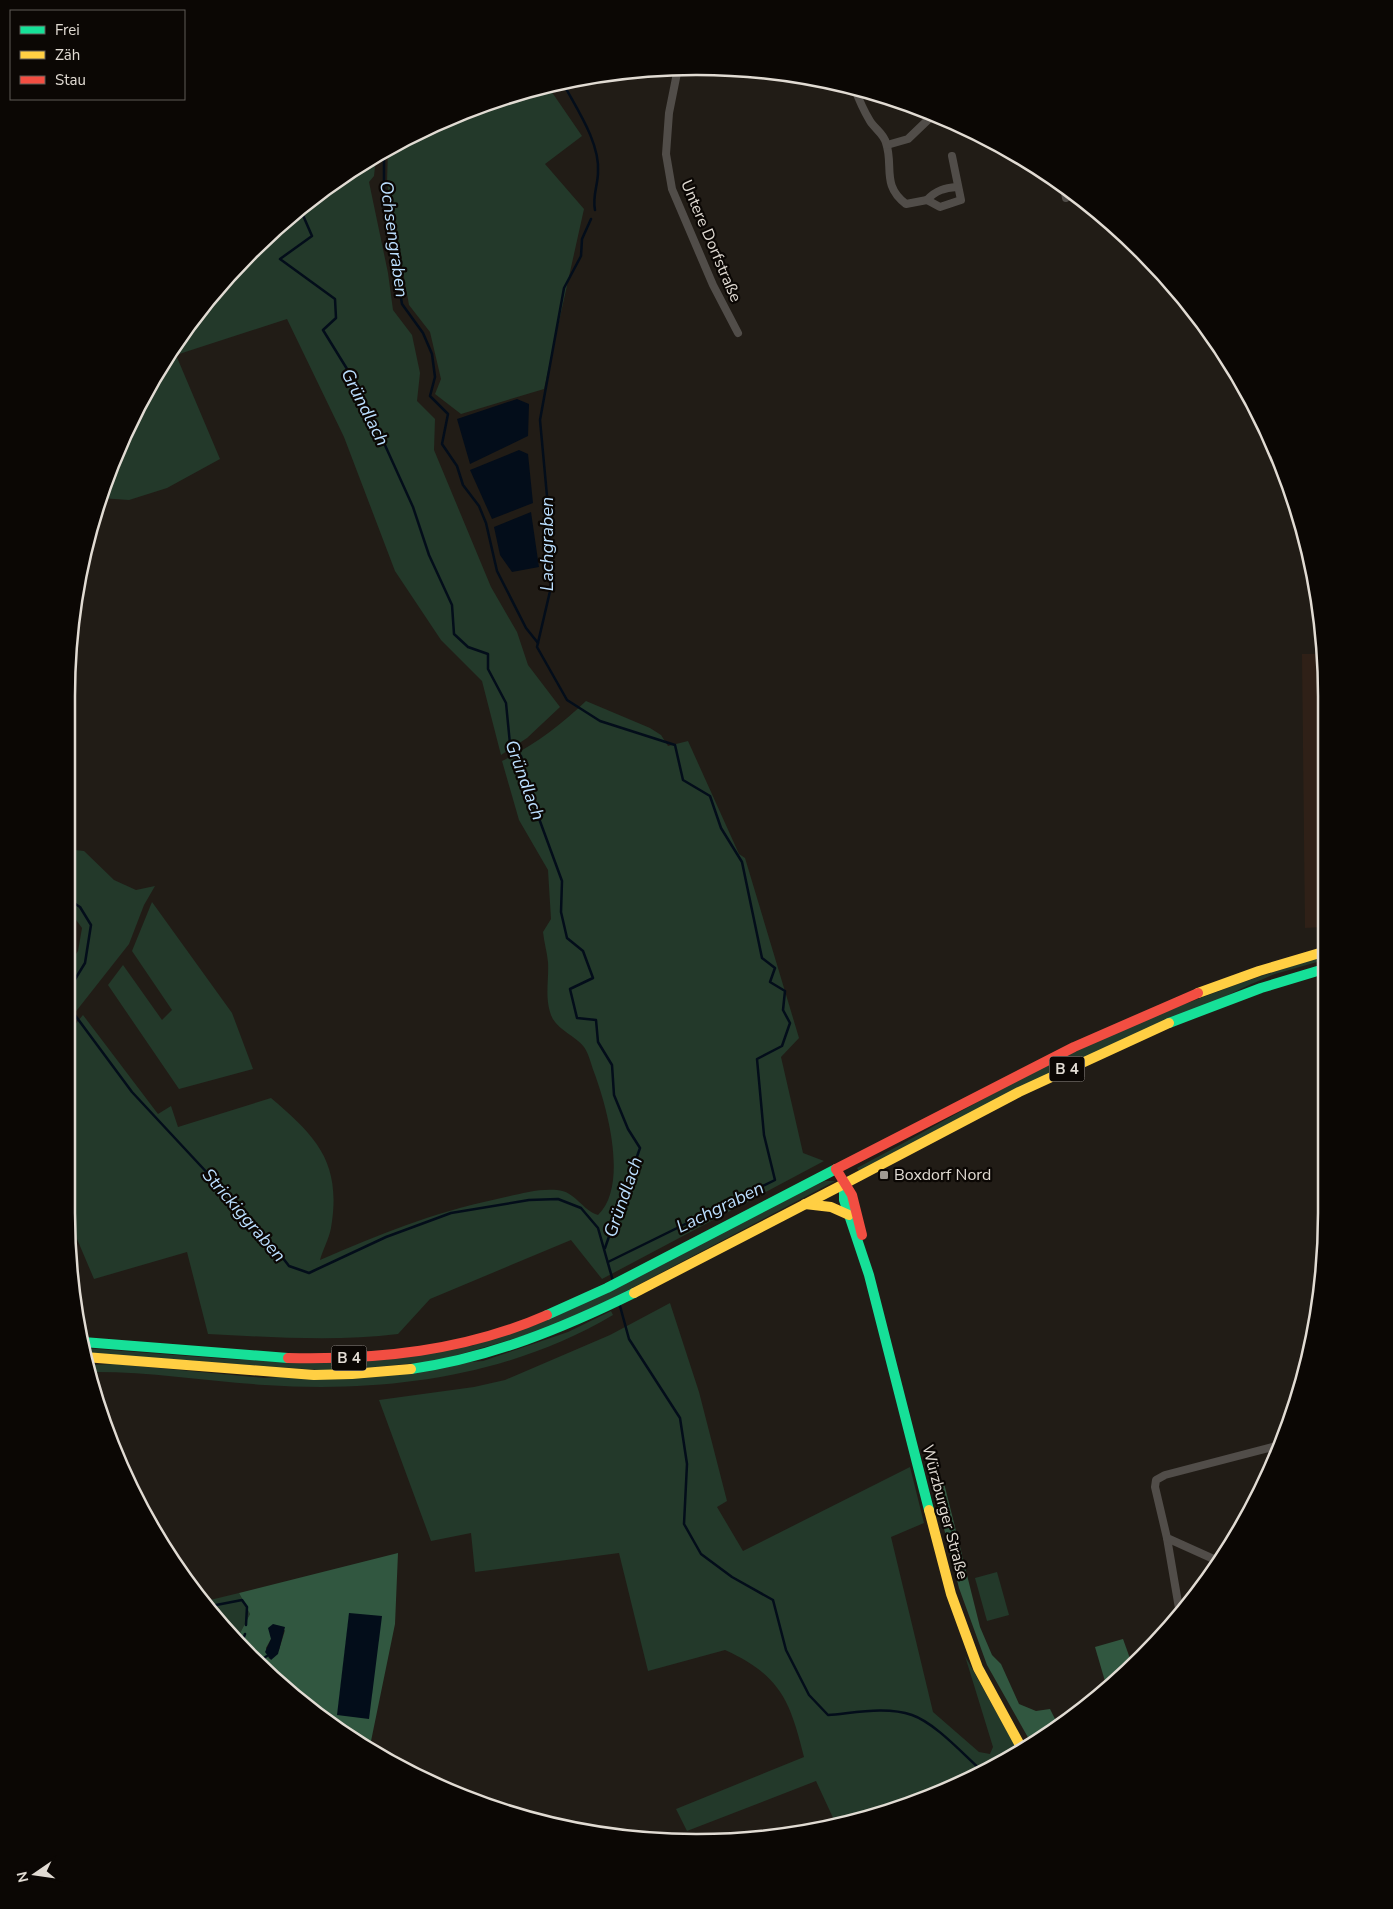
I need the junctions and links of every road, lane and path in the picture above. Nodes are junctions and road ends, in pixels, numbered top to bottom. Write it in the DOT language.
graph roads {
  1 [pos="677,75"];
  2 [pos="859,96"];
  3 [pos="928,120"];
  4 [pos="887,145"];
  5 [pos="952,156"];
  6 [pos="957,188"];
  7 [pos="927,200"];
  8 [pos="738,333"];
  9 [pos="1318,954"];
  10 [pos="1318,971"];
  11 [pos="836,1169"];
  12 [pos="844,1184"];
  13 [pos="804,1204"];
  14 [pos="849,1215"];
  15 [pos="870,1275"];
  16 [pos="89,1342"];
  17 [pos="92,1358"];
  18 [pos="1272,1447"];
  19 [pos="1167,1538"];
  20 [pos="1213,1559"];
  21 [pos="1178,1605"];
  22 [pos="1019,1743"];
  1 -- 8 [label="street, Untere Dorfstraße"];
  2 -- 4 [label="street"];
  3 -- 4 [label="street"];
  4 -- 7 [label="street"];
  5 -- 6 [label="street"];
  6 -- 7 [label="street"];
  6 -- 7 [label="street"];
  9 -- 11 [label="main road, B 4"];
  10 -- 12 [label="main road, B 4"];
  11 -- 12 [label="main road, Würzburger Straße"];
  11 -- 16 [label="main road, B 4"];
  12 -- 13 [label="main road, B 4"];
  12 -- 14 [label="main road, Würzburger Straße"];
  12 -- 15 [label="main road, Würzburger Straße"];
  13 -- 14 [label="main road"];
  13 -- 17 [label="main road, B 4"];
  14 -- 15 [label="main road, Würzburger Straße"];
  15 -- 22 [label="main road, Würzburger Straße"];
  18 -- 19 [label="street"];
  19 -- 20 [label="street"];
  19 -- 21 [label="street"];
}
